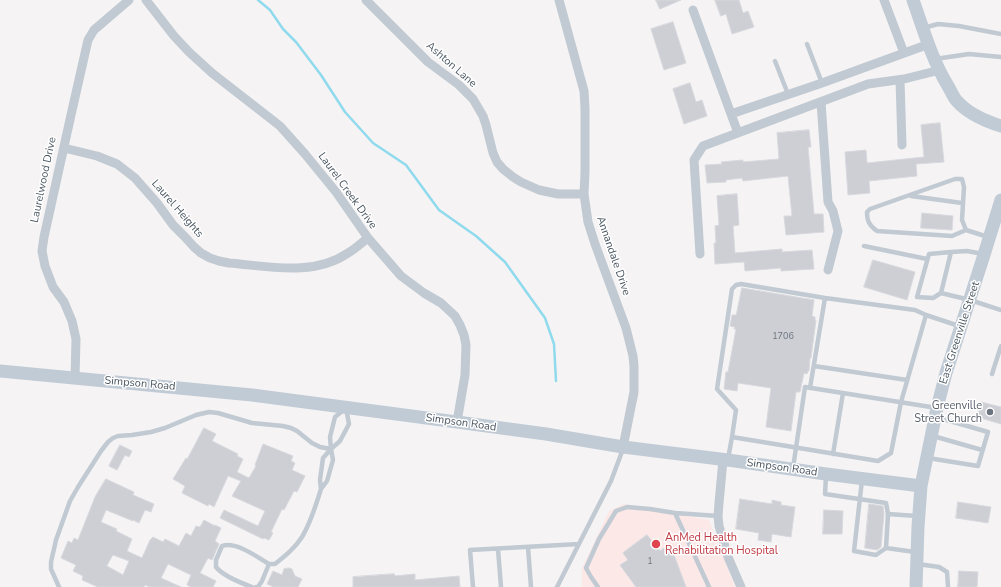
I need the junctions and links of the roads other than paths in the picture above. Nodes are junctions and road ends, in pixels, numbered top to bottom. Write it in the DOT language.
graph roads {
  1 [pos="129,0"];
  2 [pos="146,0"];
  3 [pos="366,0"];
  4 [pos="559,0"];
  5 [pos="884,0"];
  6 [pos="913,0"];
  7 [pos="693,10"];
  8 [pos="923,28"];
  9 [pos="1001,34"];
  10 [pos="807,44"];
  11 [pos="929,44"];
  12 [pos="904,53"];
  13 [pos="1001,57"];
  14 [pos="775,61"];
  15 [pos="937,64"];
  16 [pos="900,80"];
  17 [pos="822,83"];
  18 [pos="788,94"];
  19 [pos="821,102"];
  20 [pos="731,114"];
  21 [pos="1001,126"];
  22 [pos="738,133"];
  23 [pos="902,146"];
  24 [pos="64,148"];
  25 [pos="584,194"];
  26 [pos="909,196"];
  27 [pos="1001,200"];
  28 [pos="962,203"];
  29 [pos="966,230"];
  30 [pos="368,238"];
  31 [pos="989,238"];
  32 [pos="864,246"];
  33 [pos="951,252"];
  34 [pos="700,254"];
  35 [pos="984,255"];
  36 [pos="928,260"];
  37 [pos="828,270"];
  38 [pos="941,293"];
  39 [pos="825,298"];
  40 [pos="970,300"];
  41 [pos="1001,310"];
  42 [pos="926,315"];
  43 [pos="961,326"];
  44 [pos="1001,346"];
  45 [pos="814,366"];
  46 [pos="0,371"];
  47 [pos="992,374"];
  48 [pos="75,378"];
  49 [pos="907,380"];
  50 [pos="810,388"];
  51 [pos="843,393"];
  52 [pos="901,402"];
  53 [pos="346,408"];
  54 [pos="936,412"];
  55 [pos="457,422"];
  56 [pos="931,436"];
  57 [pos="732,438"];
  58 [pos="623,447"];
  59 [pos="796,448"];
  60 [pos="331,449"];
  61 [pos="982,450"];
  62 [pos="833,454"];
  63 [pos="927,458"];
  64 [pos="726,460"];
  65 [pos="793,470"];
  66 [pos="826,474"];
  67 [pos="862,478"];
  68 [pos="922,486"];
  69 [pos="321,489"];
  70 [pos="860,499"];
  71 [pos="675,513"];
  72 [pos="888,514"];
  73 [pos="718,516"];
  74 [pos="919,516"];
  75 [pos="579,544"];
  76 [pos="528,547"];
  77 [pos="886,548"];
  78 [pos="498,549"];
  79 [pos="917,558"];
  80 [pos="269,564"];
  81 [pos="59,587"];
  82 [pos="252,587"];
  83 [pos="256,587"];
  84 [pos="473,587"];
  85 [pos="501,587"];
  86 [pos="531,587"];
  87 [pos="557,587"];
  88 [pos="598,587"];
  89 [pos="709,587"];
  90 [pos="741,587"];
  91 [pos="916,587"];
  92 [pos="948,587"];
  1 -- 24 [label="street, Laurelwood Drive"];
  2 -- 30 [label="street, Laurel Creek Drive"];
  3 -- 25 [label="street, Ashton Lane"];
  4 -- 25 [label="street, Annandale Drive"];
  5 -- 12 [label="street"];
  6 -- 8 [label="street"];
  7 -- 20 [label="street"];
  8 -- 9 [label="lane"];
  8 -- 11 [label="street"];
  10 -- 17 [label="lane"];
  11 -- 12 [label="street"];
  11 -- 15 [label="street"];
  12 -- 17 [label="street"];
  13 -- 15 [label="lane"];
  14 -- 18 [label="lane"];
  15 -- 16 [label="street"];
  15 -- 21 [label="street"];
  16 -- 19 [label="street"];
  16 -- 23 [label="street"];
  17 -- 18 [label="street"];
  18 -- 20 [label="street"];
  19 -- 22 [label="street"];
  19 -- 37 [label="street"];
  20 -- 22 [label="street"];
  22 -- 34 [label="street"];
  24 -- 30 [label="street, Laurel Heights"];
  24 -- 48 [label="street, Laurelwood Drive"];
  25 -- 58 [label="street, Annandale Drive"];
  26 -- 28 [label="lane"];
  26 -- 28 [label="lane"];
  26 -- 29 [label="lane"];
  27 -- 31 [label="street, East Greenville Street"];
  28 -- 29 [label="lane"];
  29 -- 31 [label="lane"];
  30 -- 55 [label="street, Laurel Creek Drive"];
  31 -- 35 [label="street, East Greenville Street"];
  32 -- 36 [label="lane"];
  33 -- 35 [label="lane"];
  33 -- 36 [label="lane"];
  33 -- 38 [label="lane"];
  35 -- 40 [label="street, East Greenville Street"];
  36 -- 38 [label="lane"];
  38 -- 40 [label="lane"];
  39 -- 42 [label="lane"];
  39 -- 45 [label="lane"];
  39 -- 57 [label="lane"];
  40 -- 41 [label="lane"];
  40 -- 43 [label="street, East Greenville Street"];
  42 -- 43 [label="lane"];
  42 -- 49 [label="lane"];
  43 -- 54 [label="street, East Greenville Street"];
  44 -- 47 [label="lane"];
  45 -- 49 [label="lane"];
  45 -- 50 [label="lane"];
  46 -- 48 [label="street, Simpson Road"];
  48 -- 53 [label="street, Simpson Road"];
  49 -- 52 [label="lane"];
  50 -- 51 [label="lane"];
  50 -- 59 [label="lane"];
  51 -- 52 [label="lane"];
  51 -- 62 [label="lane"];
  52 -- 54 [label="lane"];
  52 -- 62 [label="lane"];
  53 -- 55 [label="street, Simpson Road"];
  53 -- 60 [label="lane"];
  53 -- 60 [label="lane"];
  54 -- 56 [label="street, East Greenville Street"];
  54 -- 61 [label="lane"];
  55 -- 58 [label="street, Simpson Road"];
  56 -- 61 [label="lane"];
  56 -- 63 [label="street, East Greenville Street"];
  57 -- 59 [label="lane"];
  57 -- 64 [label="lane"];
  58 -- 64 [label="street, Simpson Road"];
  58 -- 75 [label="lane"];
  59 -- 62 [label="lane"];
  59 -- 65 [label="lane"];
  60 -- 69 [label="lane"];
  60 -- 69 [label="lane"];
  60 -- 81 [label="lane"];
  61 -- 63 [label="lane"];
  63 -- 68 [label="street, East Greenville Street"];
  64 -- 65 [label="street, Simpson Road"];
  64 -- 73 [label="street"];
  65 -- 66 [label="street, Simpson Road"];
  66 -- 67 [label="street, Simpson Road"];
  66 -- 70 [label="lane"];
  67 -- 68 [label="street, Simpson Road"];
  67 -- 70 [label="lane"];
  68 -- 74 [label="street, East Greenville Street"];
  69 -- 80 [label="lane"];
  70 -- 72 [label="lane"];
  70 -- 77 [label="lane"];
  71 -- 73 [label="lane"];
  71 -- 88 [label="lane"];
  71 -- 89 [label="lane"];
  72 -- 74 [label="lane"];
  72 -- 77 [label="lane"];
  73 -- 90 [label="street"];
  74 -- 79 [label="street, East Greenville Street"];
  75 -- 76 [label="lane"];
  75 -- 87 [label="lane"];
  76 -- 78 [label="lane"];
  76 -- 86 [label="lane"];
  77 -- 79 [label="lane"];
  78 -- 84 [label="lane"];
  78 -- 85 [label="lane"];
  79 -- 91 [label="street, East Greenville Street"];
  79 -- 92 [label="lane"];
  80 -- 82 [label="lane"];
  80 -- 83 [label="lane"];
}
